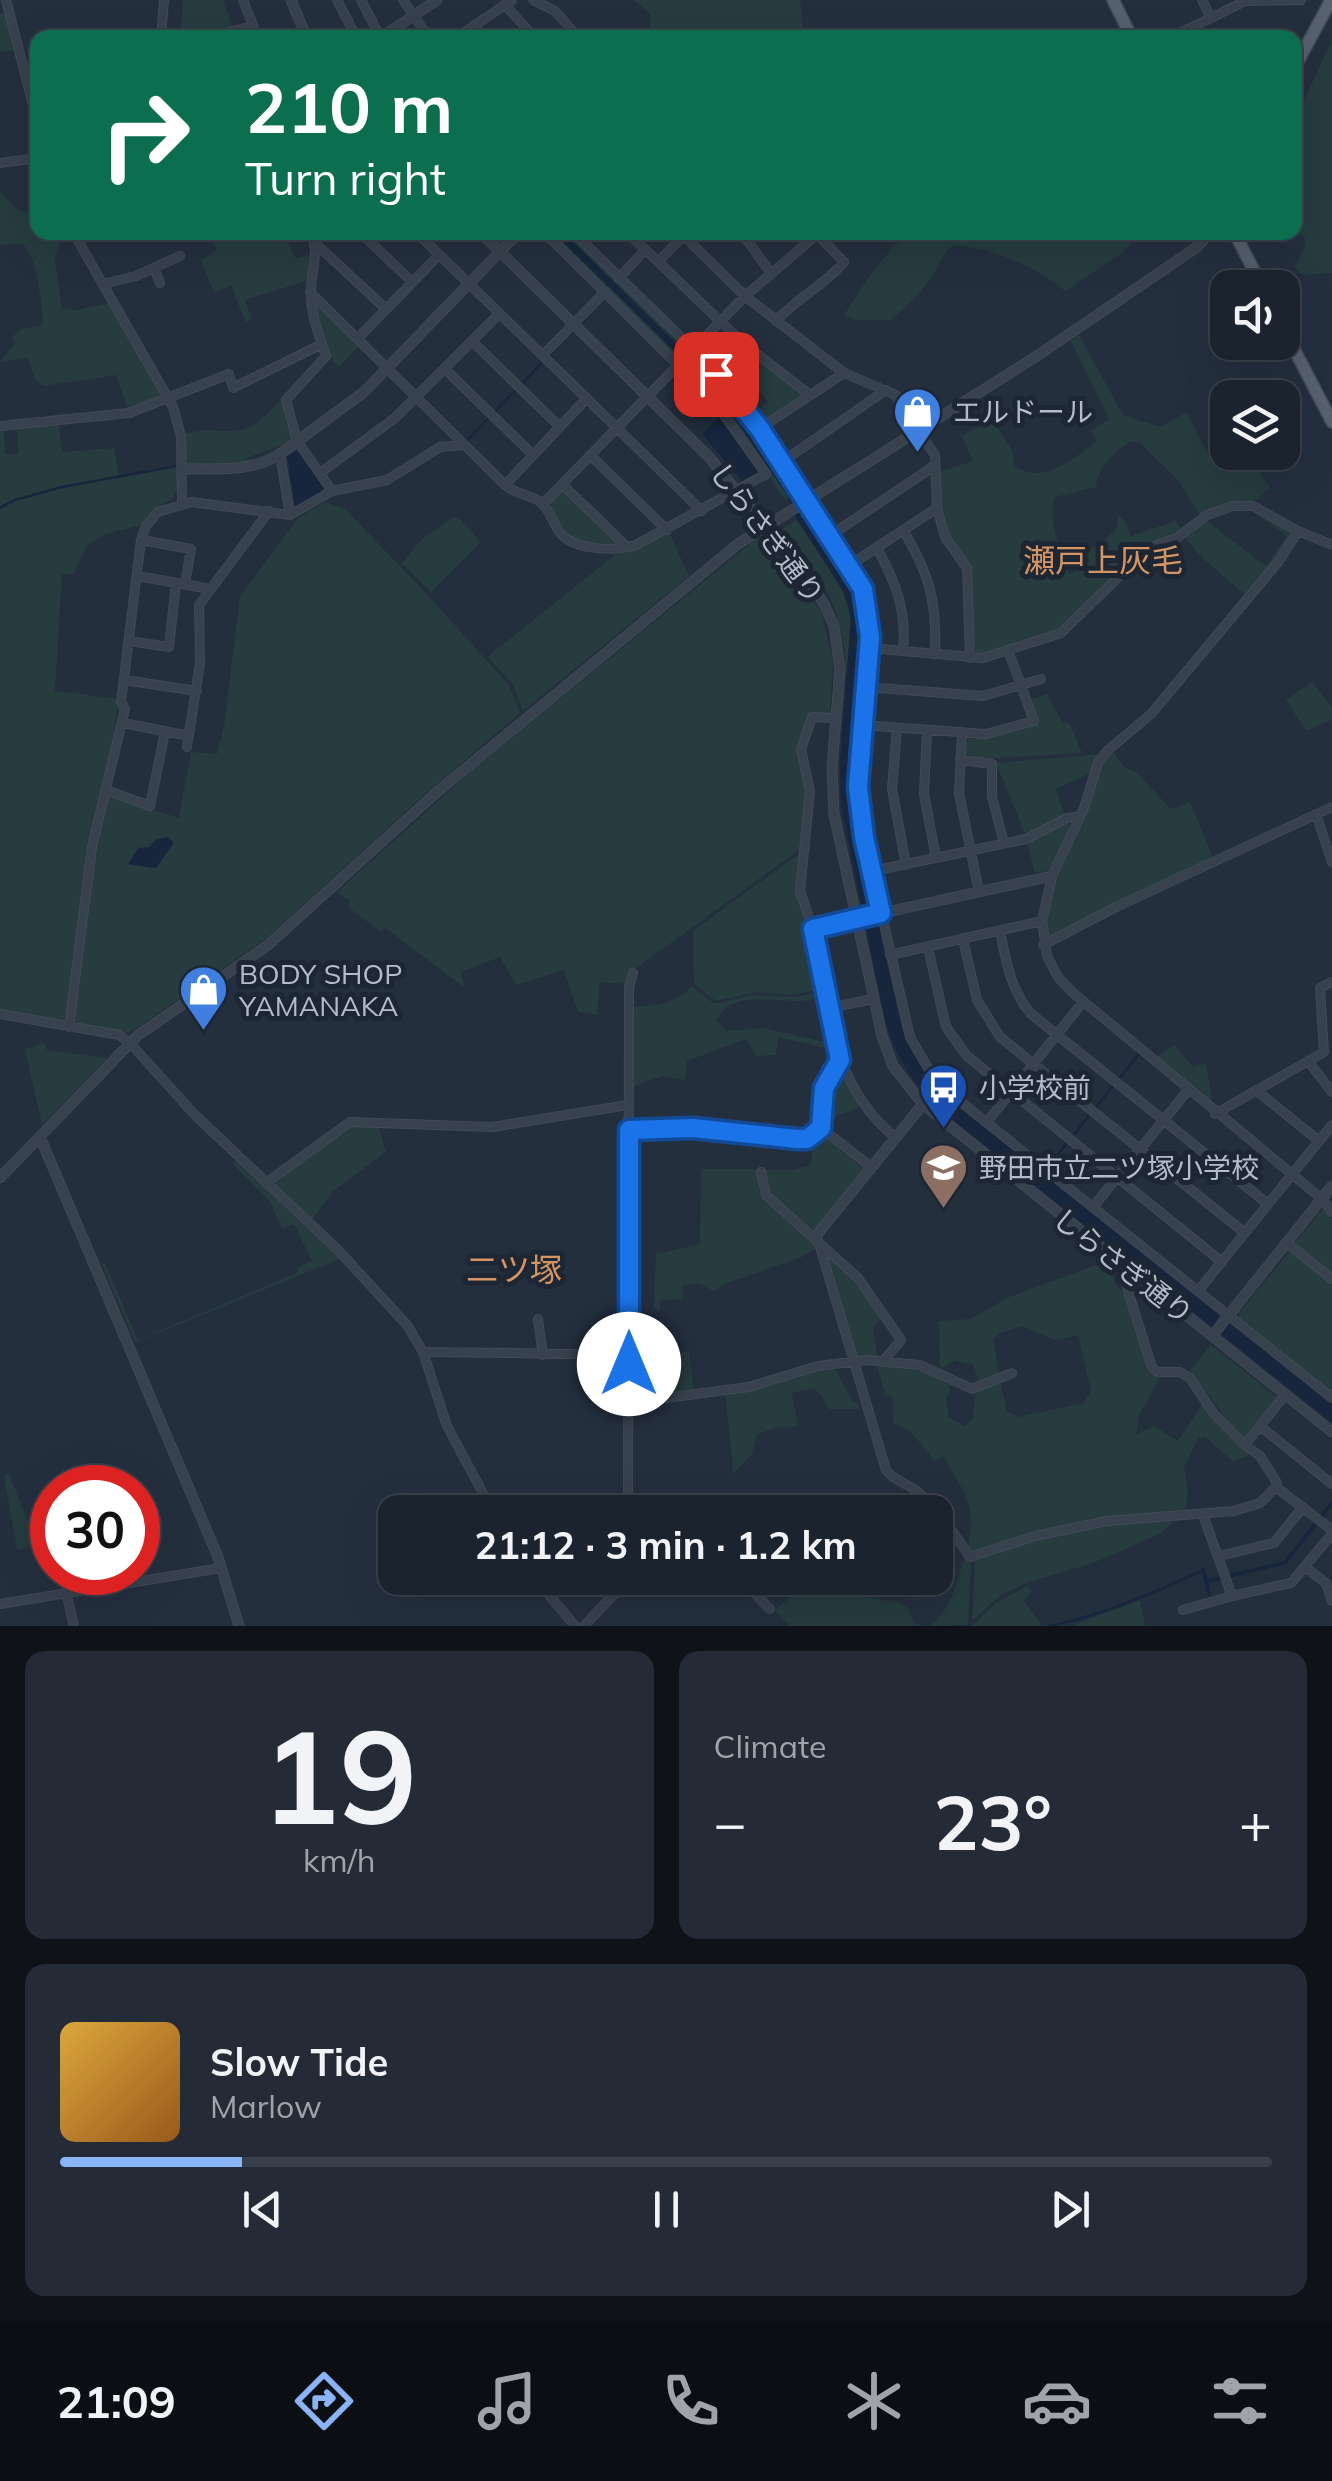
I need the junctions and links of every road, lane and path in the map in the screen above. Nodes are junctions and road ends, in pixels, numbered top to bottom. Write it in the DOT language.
graph roads {
  1 [pos="6,0"];
  2 [pos="164,0"];
  3 [pos="243,0"];
  4 [pos="291,0"];
  5 [pos="337,0"];
  6 [pos="361,0"];
  7 [pos="404,0"];
  8 [pos="437,0"];
  9 [pos="533,0"];
  10 [pos="562,0"];
  11 [pos="1113,0"];
  12 [pos="1202,0"];
  13 [pos="1301,0"];
  14 [pos="508,2"];
  15 [pos="1326,2"];
  16 [pos="555,11"];
  17 [pos="413,16"];
  18 [pos="1211,18"];
  19 [pos="252,26"];
  20 [pos="473,26"];
  21 [pos="162,30"];
  22 [pos="239,30"];
  23 [pos="254,30"];
  24 [pos="304,30"];
  25 [pos="353,30"];
  26 [pos="377,30"];
  27 [pos="392,30"];
  28 [pos="424,30"];
  29 [pos="467,30"];
  30 [pos="477,30"];
  31 [pos="529,30"];
  32 [pos="571,30"];
  33 [pos="1128,30"];
  34 [pos="1186,30"];
  35 [pos="1302,52"];
  36 [pos="30,93"];
  37 [pos="30,159"];
  38 [pos="0,162"];
  39 [pos="77,240"];
  40 [pos="314,240"];
  41 [pos="368,240"];
  42 [pos="424,240"];
  43 [pos="488,240"];
  44 [pos="512,240"];
  45 [pos="552,240"];
  46 [pos="581,240"];
  47 [pos="636,240"];
  48 [pos="680,240"];
  49 [pos="692,240"];
  50 [pos="747,240"];
  51 [pos="812,240"];
  52 [pos="824,240"];
  53 [pos="1204,240"];
  54 [pos="1238,240"];
  55 [pos="315,243"];
  56 [pos="645,250"];
  57 [pos="500,252"];
  58 [pos="439,255"];
  59 [pos="180,256"];
  60 [pos="658,262"];
  61 [pos="154,268"];
  62 [pos="1254,270"];
  63 [pos="771,273"];
  64 [pos="619,278"];
  65 [pos="412,282"];
  66 [pos="160,283"];
  67 [pos="103,284"];
  68 [pos="469,284"];
  69 [pos="310,292"];
  70 [pos="605,292"];
  71 [pos="745,296"];
  72 [pos="386,310"];
  73 [pos="498,314"];
  74 [pos="776,321"];
  75 [pos="720,322"];
  76 [pos="574,324"];
  77 [pos="358,338"];
  78 [pos="472,341"];
  79 [pos="322,344"];
  80 [pos="693,348"];
  81 [pos="543,355"];
  82 [pos="1300,360"];
  83 [pos="679,364"];
  84 [pos="388,368"];
  85 [pos="445,369"];
  86 [pos="844,373"];
  87 [pos="886,390"];
  88 [pos="648,395"];
  89 [pos="168,396"];
  90 [pos="418,396"];
  91 [pos="810,396"];
  92 [pos="587,398"];
  93 [pos="1332,422"];
  94 [pos="0,426"];
  95 [pos="560,427"];
  96 [pos="617,428"];
  97 [pos="760,429"];
  98 [pos="915,431"];
  99 [pos="296,441"];
  100 [pos="464,445"];
  101 [pos="280,454"];
  102 [pos="533,455"];
  103 [pos="590,456"];
  104 [pos="782,462"];
  105 [pos="934,466"];
  106 [pos="183,468"];
  107 [pos="320,473"];
  108 [pos="562,484"];
  109 [pos="504,485"];
  110 [pos="332,491"];
  111 [pos="736,491"];
  112 [pos="805,499"];
  113 [pos="182,502"];
  114 [pos="543,504"];
  115 [pos="938,508"];
  116 [pos="269,511"];
  117 [pos="702,511"];
  118 [pos="290,515"];
  119 [pos="764,526"];
  120 [pos="667,530"];
  121 [pos="904,530"];
  122 [pos="1298,531"];
  123 [pos="831,535"];
  124 [pos="142,540"];
  125 [pos="1332,545"];
  126 [pos="628,548"];
  127 [pos="877,548"];
  128 [pos="850,564"];
  129 [pos="138,576"];
  130 [pos="181,584"];
  131 [pos="210,588"];
  132 [pos="129,641"];
  133 [pos="870,648"];
  134 [pos="1008,650"];
  135 [pos="903,651"];
  136 [pos="935,654"];
  137 [pos="970,658"];
  138 [pos="1041,679"];
  139 [pos="124,680"];
  140 [pos="866,686"];
  141 [pos="1021,686"];
  142 [pos="197,691"];
  143 [pos="836,718"];
  144 [pos="122,722"];
  145 [pos="862,725"];
  146 [pos="896,728"];
  147 [pos="927,731"];
  148 [pos="165,732"];
  149 [pos="962,734"];
  150 [pos="189,736"];
  151 [pos="187,747"];
  152 [pos="960,760"];
  153 [pos="106,790"];
  154 [pos="1332,807"];
  155 [pos="1316,814"];
  156 [pos="1078,816"];
  157 [pos="1004,843"];
  158 [pos="970,850"];
  159 [pos="936,858"];
  160 [pos="1332,862"];
  161 [pos="906,865"];
  162 [pos="872,871"];
  163 [pos="1052,876"];
  164 [pos="979,892"];
  165 [pos="879,914"];
  166 [pos="858,918"];
  167 [pos="1042,921"];
  168 [pos="813,929"];
  169 [pos="1000,931"];
  170 [pos="963,939"];
  171 [pos="1043,944"];
  172 [pos="928,948"];
  173 [pos="890,955"];
  174 [pos="633,973"];
  175 [pos="1332,982"];
  176 [pos="873,999"];
  177 [pos="1083,1002"];
  178 [pos="829,1008"];
  179 [pos="0,1014"];
  180 [pos="69,1026"];
  181 [pos="1056,1035"];
  182 [pos="130,1043"];
  183 [pos="840,1060"];
  184 [pos="1308,1061"];
  185 [pos="1033,1064"];
  186 [pos="1189,1089"];
  187 [pos="1256,1090"];
  188 [pos="1010,1092"];
  189 [pos="1332,1092"];
  190 [pos="628,1104"];
  191 [pos="922,1104"];
  192 [pos="1215,1114"];
  193 [pos="1164,1120"];
  194 [pos="987,1122"];
  195 [pos="1332,1124"];
  196 [pos="821,1128"];
  197 [pos="629,1130"];
  198 [pos="40,1137"];
  199 [pos="895,1137"];
  200 [pos="1319,1141"];
  201 [pos="1141,1148"];
  202 [pos="871,1167"];
  203 [pos="760,1172"];
  204 [pos="1292,1176"];
  205 [pos="0,1178"];
  206 [pos="1117,1178"];
  207 [pos="266,1183"];
  208 [pos="1332,1186"];
  209 [pos="1322,1199"];
  210 [pos="1268,1204"];
  211 [pos="1093,1208"];
  212 [pos="1332,1212"];
  213 [pos="1245,1232"];
  214 [pos="817,1238"];
  215 [pos="1287,1243"];
  216 [pos="1222,1262"];
  217 [pos="1132,1274"];
  218 [pos="1332,1278"];
  219 [pos="1198,1291"];
  220 [pos="1228,1317"];
  221 [pos="538,1319"];
  222 [pos="1214,1334"];
  223 [pos="423,1352"];
  224 [pos="543,1354"];
  225 [pos="884,1360"];
  226 [pos="854,1361"];
  227 [pos="629,1364"];
  228 [pos="1012,1373"];
  229 [pos="1285,1395"];
  230 [pos="1332,1398"];
  231 [pos="628,1403"];
  232 [pos="1260,1426"];
  233 [pos="1332,1432"];
  234 [pos="1246,1446"];
  235 [pos="1332,1484"];
  236 [pos="1276,1488"];
  237 [pos="484,1495"];
  238 [pos="628,1495"];
  239 [pos="1303,1508"];
  240 [pos="1203,1515"];
  241 [pos="1332,1532"];
  242 [pos="1219,1556"];
  243 [pos="1305,1566"];
  244 [pos="222,1568"];
  245 [pos="160,1578"];
  246 [pos="50,1595"];
  247 [pos="67,1595"];
  248 [pos="549,1595"];
  249 [pos="613,1595"];
  250 [pos="756,1595"];
  251 [pos="1232,1596"];
  252 [pos="1332,1601"];
  253 [pos="0,1604"];
  254 [pos="770,1609"];
  255 [pos="1183,1610"];
  256 [pos="74,1626"];
  257 [pos="239,1626"];
  258 [pos="575,1626"];
  259 [pos="584,1626"];
  1 -- 36 [label="street"];
  2 -- 21 [label="street"];
  3 -- 19 [label="street"];
  4 -- 24 [label="street"];
  5 -- 25 [label="street"];
  6 -- 26 [label="street"];
  7 -- 17 [label="street"];
  8 -- 17 [label="street"];
  9 -- 16 [label="street"];
  10 -- 16 [label="street"];
  11 -- 33 [label="main road"];
  12 -- 18 [label="street"];
  13 -- 18 [label="street"];
  14 -- 20 [label="street"];
  14 -- 31 [label="street"];
  15 -- 35 [label="main road"];
  16 -- 32 [label="street"];
  17 -- 27 [label="street"];
  17 -- 28 [label="street"];
  18 -- 34 [label="street"];
  19 -- 22 [label="street"];
  19 -- 23 [label="street"];
  20 -- 29 [label="street"];
  20 -- 30 [label="street"];
  37 -- 38 [label="street"];
  39 -- 67 [label="street"];
  40 -- 55 [label="street"];
  41 -- 65 [label="street"];
  42 -- 58 [label="street"];
  43 -- 57 [label="street, しらさぎ通り"];
  44 -- 57 [label="street"];
  45 -- 70 [label="street"];
  46 -- 64 [label="street"];
  47 -- 56 [label="street"];
  48 -- 60 [label="street"];
  49 -- 71 [label="street"];
  50 -- 63 [label="street"];
  51 -- 63 [label="street"];
  52 -- 74 [label="street"];
  53 -- 98 [label="street"];
  54 -- 62 [label="main road"];
  55 -- 69 [label="street"];
  55 -- 72 [label="street"];
  56 -- 60 [label="street"];
  56 -- 64 [label="street"];
  57 -- 68 [label="street"];
  57 -- 76 [label="street, しらさぎ通り"];
  58 -- 65 [label="street"];
  58 -- 68 [label="street"];
  59 -- 61 [label="street"];
  60 -- 75 [label="street"];
  61 -- 66 [label="street"];
  61 -- 67 [label="street"];
  63 -- 71 [label="street"];
  64 -- 80 [label="street"];
  65 -- 72 [label="street"];
  67 -- 89 [label="street"];
  68 -- 73 [label="street"];
  68 -- 84 [label="street"];
  69 -- 77 [label="street"];
  69 -- 79 [label="street"];
  70 -- 76 [label="street"];
  70 -- 83 [label="street"];
  71 -- 74 [label="street"];
  71 -- 75 [label="street"];
  72 -- 77 [label="street"];
  73 -- 78 [label="street"];
  73 -- 81 [label="street"];
  74 -- 86 [label="street"];
  75 -- 80 [label="street"];
  75 -- 91 [label="street"];
  76 -- 81 [label="street"];
  76 -- 88 [label="street, しらさぎ通り"];
  77 -- 84 [label="street"];
  78 -- 85 [label="street"];
  78 -- 95 [label="street"];
  79 -- 89 [label="street"];
  79 -- 99 [label="street"];
  80 -- 83 [label="street"];
  80 -- 97 [label="street"];
  81 -- 92 [label="street"];
  82 -- 93 [label="main road"];
  83 -- 88 [label="street"];
  83 -- 111 [label="street"];
  84 -- 90 [label="street"];
  84 -- 99 [label="street"];
  85 -- 90 [label="street"];
  85 -- 102 [label="street"];
  86 -- 87 [label="street"];
  86 -- 91 [label="street"];
  87 -- 98 [label="street"];
  87 -- 104 [label="street"];
  88 -- 96 [label="street"];
  88 -- 111 [label="street, しらさぎ通り"];
  89 -- 94 [label="street"];
  89 -- 106 [label="street"];
  90 -- 100 [label="street"];
  90 -- 107 [label="street"];
  91 -- 97 [label="street"];
  92 -- 95 [label="street"];
  92 -- 96 [label="street"];
  95 -- 102 [label="street"];
  96 -- 103 [label="street"];
  96 -- 117 [label="street"];
  97 -- 104 [label="street"];
  98 -- 105 [label="street"];
  98 -- 112 [label="street"];
  99 -- 101 [label="street"];
  99 -- 107 [label="street"];
  100 -- 109 [label="street"];
  100 -- 110 [label="street"];
  101 -- 106 [label="street"];
  101 -- 118 [label="street"];
  102 -- 109 [label="street"];
  103 -- 108 [label="street"];
  103 -- 120 [label="street"];
  104 -- 112 [label="street"];
  105 -- 115 [label="street"];
  105 -- 123 [label="street"];
  106 -- 113 [label="street"];
  107 -- 110 [label="street"];
  108 -- 114 [label="street"];
  108 -- 126 [label="street"];
  109 -- 114 [label="street"];
  110 -- 118 [label="street"];
  111 -- 117 [label="street"];
  111 -- 119 [label="street, しらさぎ通り"];
  112 -- 119 [label="street"];
  112 -- 123 [label="street"];
  113 -- 116 [label="street"];
  113 -- 124 [label="street"];
  114 -- 126 [label="street"];
  115 -- 121 [label="street"];
  115 -- 137 [label="street"];
  116 -- 118 [label="street"];
  116 -- 131 [label="street"];
  117 -- 120 [label="street"];
  119 -- 143 [label="street, しらさぎ通り"];
  119 -- 182 [label="street"];
  120 -- 126 [label="street"];
  121 -- 127 [label="street"];
  121 -- 136 [label="street"];
  122 -- 125 [label="street"];
  122 -- 134 [label="street"];
  122 -- 156 [label="street"];
  123 -- 128 [label="street"];
  124 -- 129 [label="street"];
  124 -- 130 [label="street"];
  127 -- 128 [label="street"];
  127 -- 135 [label="street"];
  128 -- 133 [label="street"];
  129 -- 130 [label="street"];
  129 -- 132 [label="street"];
  130 -- 131 [label="street"];
  130 -- 132 [label="street"];
  131 -- 142 [label="street"];
  132 -- 139 [label="street"];
  133 -- 135 [label="street"];
  133 -- 140 [label="street"];
  134 -- 137 [label="street"];
  134 -- 141 [label="street"];
  135 -- 136 [label="street"];
  136 -- 137 [label="street"];
  138 -- 141 [label="street"];
  139 -- 142 [label="street"];
  139 -- 144 [label="street"];
  140 -- 141 [label="street"];
  140 -- 145 [label="street"];
  141 -- 149 [label="street"];
  142 -- 150 [label="street"];
  143 -- 166 [label="street, しらさぎ通り"];
  143 -- 168 [label="street"];
  144 -- 148 [label="street"];
  144 -- 153 [label="street"];
  145 -- 146 [label="street"];
  145 -- 162 [label="street"];
  146 -- 147 [label="street"];
  146 -- 161 [label="street"];
  147 -- 149 [label="street"];
  147 -- 159 [label="street"];
  148 -- 150 [label="street"];
  148 -- 153 [label="street"];
  149 -- 152 [label="street"];
  150 -- 151 [label="street"];
  152 -- 157 [label="street"];
  152 -- 158 [label="street"];
  153 -- 180 [label="street"];
  154 -- 155 [label="street"];
  155 -- 160 [label="street"];
  155 -- 171 [label="street"];
  156 -- 157 [label="street"];
  156 -- 163 [label="street"];
  157 -- 158 [label="street"];
  158 -- 159 [label="street"];
  158 -- 164 [label="street"];
  159 -- 161 [label="street"];
  161 -- 162 [label="street"];
  162 -- 165 [label="street"];
  163 -- 164 [label="street"];
  163 -- 167 [label="street"];
  164 -- 165 [label="street"];
  165 -- 166 [label="street"];
  165 -- 173 [label="street"];
  166 -- 168 [label="street"];
  166 -- 176 [label="street, しらさぎ通り"];
  167 -- 169 [label="street"];
  167 -- 171 [label="street"];
  168 -- 178 [label="street"];
  169 -- 170 [label="street"];
  169 -- 181 [label="street"];
  170 -- 172 [label="street"];
  170 -- 185 [label="street"];
  171 -- 177 [label="street"];
  172 -- 173 [label="street"];
  172 -- 188 [label="street"];
  173 -- 194 [label="street"];
  174 -- 190 [label="street"];
  175 -- 184 [label="street"];
  176 -- 178 [label="street"];
  176 -- 191 [label="street, しらさぎ通り"];
  177 -- 181 [label="street"];
  177 -- 186 [label="street"];
  178 -- 183 [label="street"];
  179 -- 180 [label="street"];
  180 -- 182 [label="street"];
  181 -- 185 [label="street"];
  181 -- 193 [label="street"];
  182 -- 198 [label="street"];
  182 -- 207 [label="street"];
  183 -- 196 [label="street"];
  183 -- 199 [label="street"];
  184 -- 187 [label="street"];
  184 -- 189 [label="street"];
  185 -- 188 [label="street"];
  185 -- 201 [label="street"];
  186 -- 192 [label="street"];
  186 -- 193 [label="street"];
  187 -- 192 [label="street"];
  187 -- 200 [label="street"];
  188 -- 194 [label="street"];
  188 -- 206 [label="street"];
  190 -- 197 [label="street"];
  190 -- 207 [label="street"];
  191 -- 199 [label="street"];
  191 -- 217 [label="street, しらさぎ通り"];
  192 -- 204 [label="street"];
  193 -- 201 [label="street"];
  193 -- 210 [label="street"];
  194 -- 211 [label="street"];
  195 -- 200 [label="street"];
  196 -- 197 [label="street"];
  196 -- 202 [label="street"];
  197 -- 227 [label="street"];
  198 -- 205 [label="street"];
  198 -- 244 [label="street"];
  199 -- 202 [label="street"];
  200 -- 204 [label="street"];
  201 -- 206 [label="street"];
  201 -- 213 [label="street"];
  202 -- 214 [label="street"];
  203 -- 214 [label="street"];
  204 -- 209 [label="street"];
  204 -- 210 [label="street"];
  206 -- 211 [label="street"];
  206 -- 216 [label="street"];
  207 -- 223 [label="street"];
  208 -- 209 [label="street"];
  209 -- 212 [label="street"];
  209 -- 215 [label="street"];
  210 -- 213 [label="street"];
  211 -- 219 [label="street"];
  213 -- 216 [label="street"];
  214 -- 225 [label="street"];
  214 -- 226 [label="street"];
  215 -- 218 [label="street"];
  215 -- 220 [label="street"];
  216 -- 219 [label="street"];
  217 -- 222 [label="street, しらさぎ通り"];
  217 -- 234 [label="street"];
  219 -- 220 [label="street"];
  220 -- 222 [label="street"];
  220 -- 230 [label="street"];
  221 -- 224 [label="street"];
  222 -- 229 [label="street, しらさぎ通り"];
  223 -- 224 [label="street"];
  223 -- 237 [label="street"];
  224 -- 227 [label="street"];
  225 -- 226 [label="street"];
  225 -- 228 [label="street"];
  226 -- 231 [label="street"];
  226 -- 240 [label="street"];
  227 -- 231 [label="street"];
  229 -- 232 [label="street"];
  229 -- 233 [label="street, しらさぎ通り"];
  231 -- 238 [label="street"];
  232 -- 234 [label="street"];
  232 -- 235 [label="street"];
  234 -- 236 [label="street"];
  236 -- 239 [label="street"];
  236 -- 240 [label="street"];
  239 -- 241 [label="street"];
  239 -- 242 [label="street"];
  240 -- 242 [label="street"];
  241 -- 243 [label="street"];
  242 -- 251 [label="street"];
  243 -- 251 [label="street"];
  243 -- 252 [label="street"];
  244 -- 245 [label="street"];
  244 -- 257 [label="street"];
  246 -- 253 [label="street"];
  247 -- 256 [label="street"];
  248 -- 258 [label="street"];
  249 -- 259 [label="street"];
  250 -- 254 [label="street"];
  251 -- 255 [label="street"];
}
